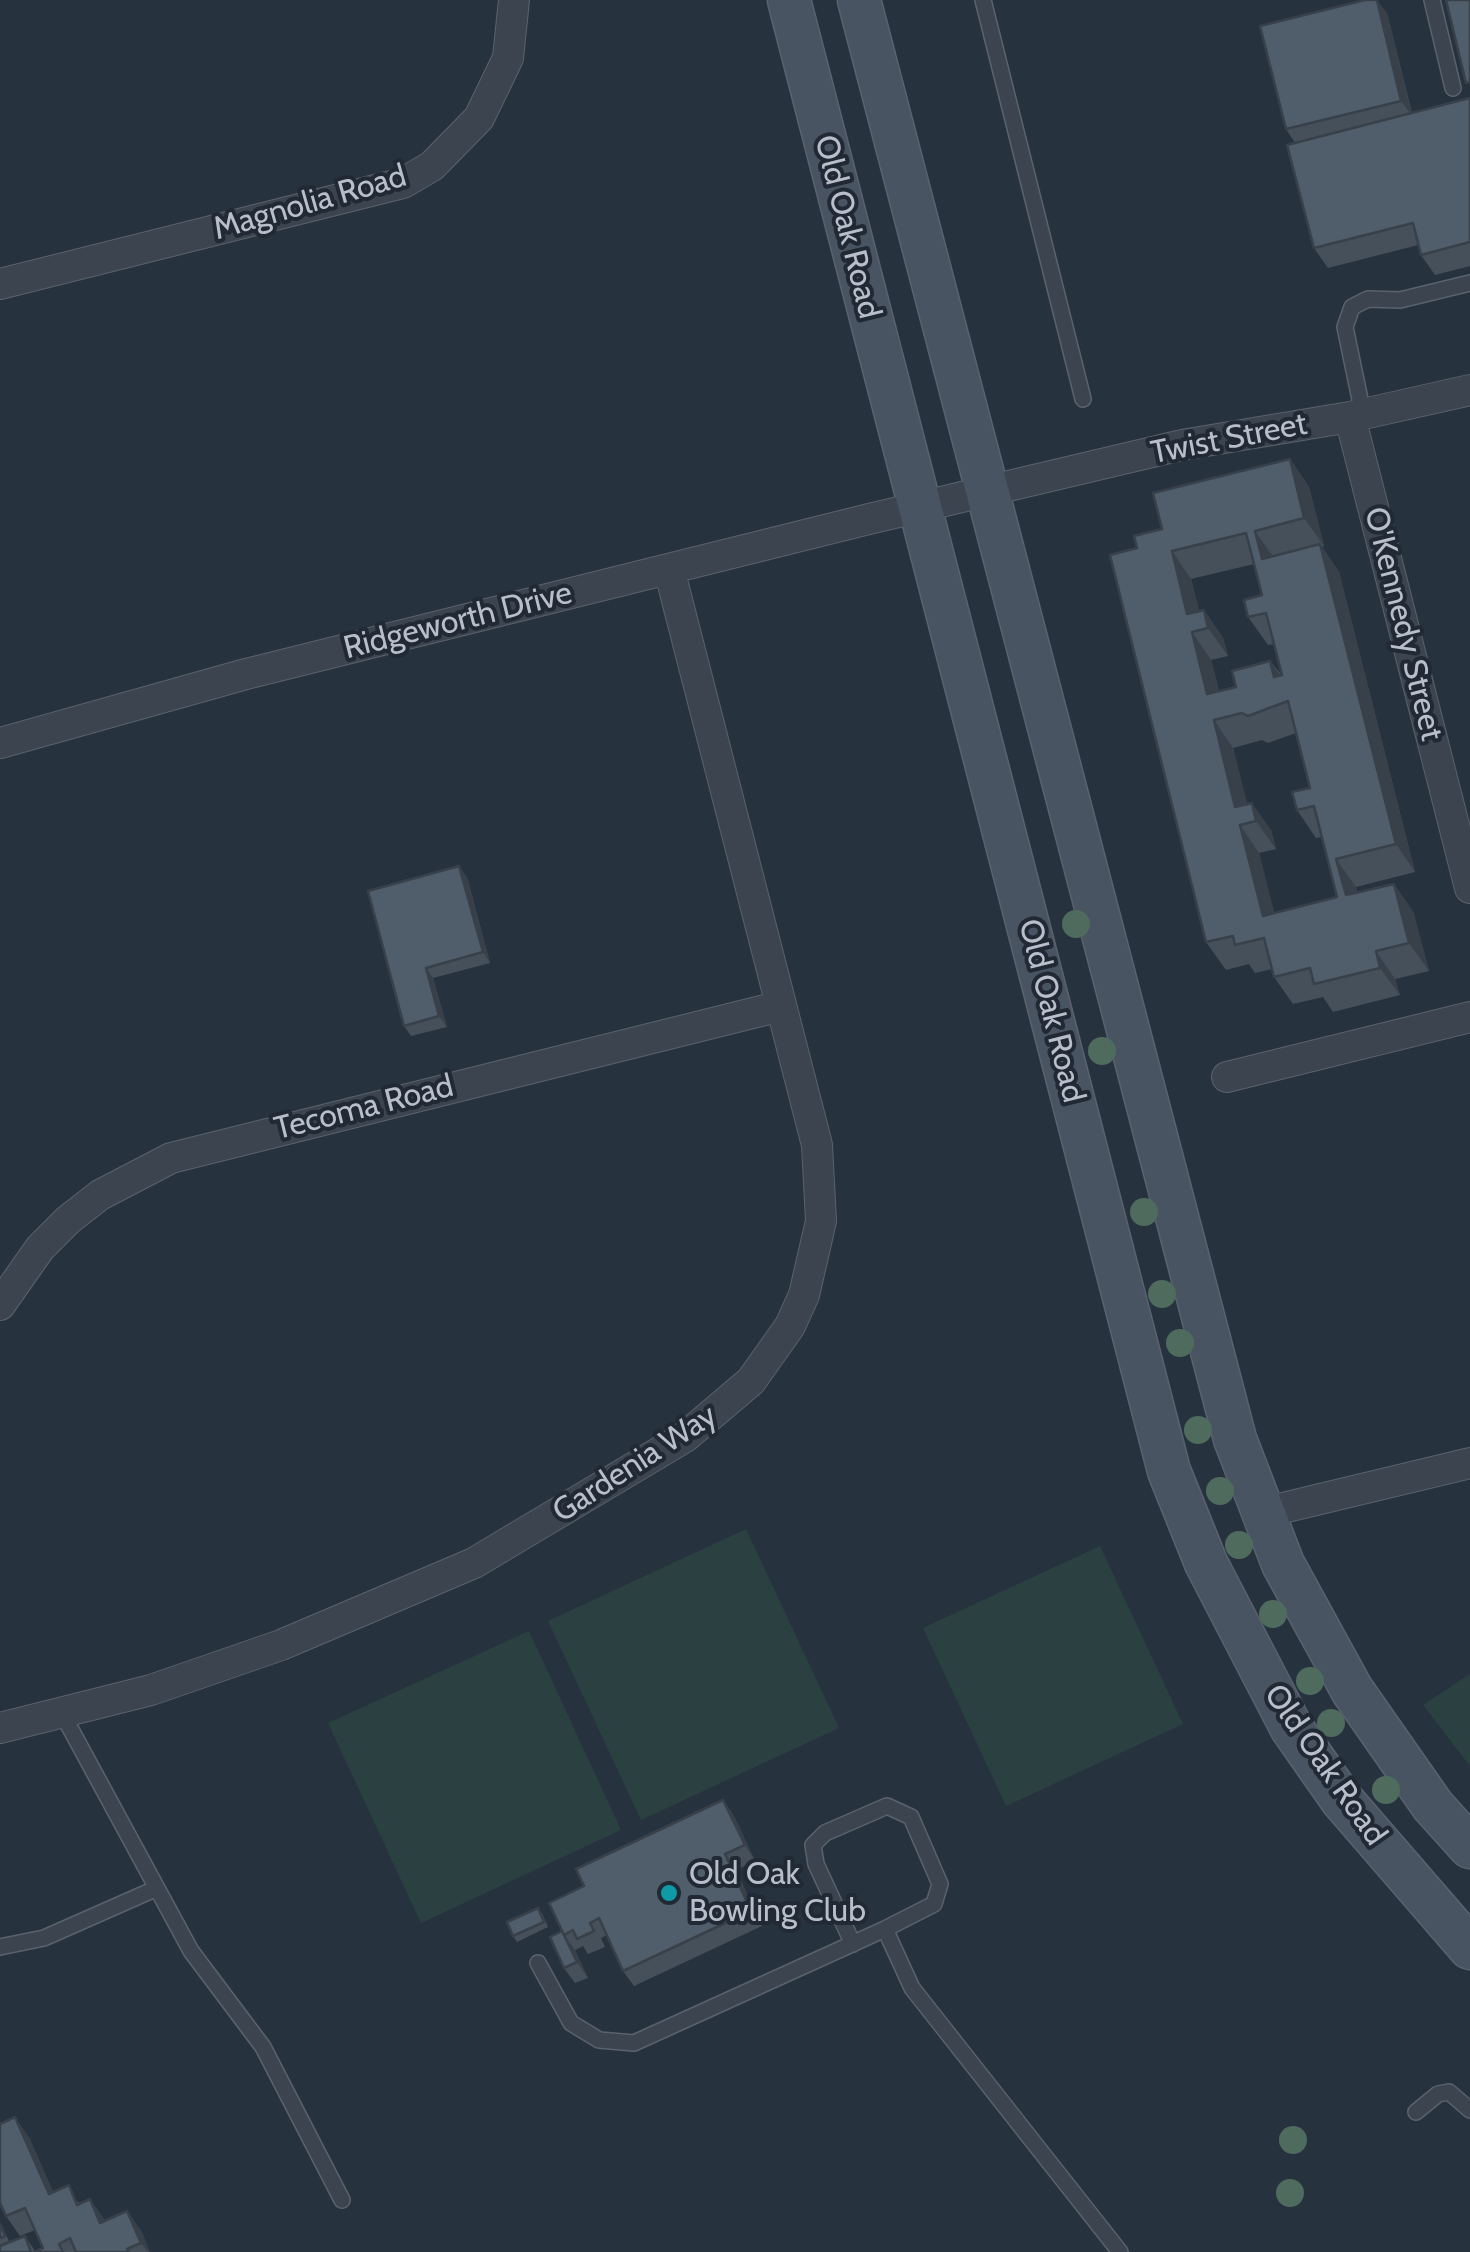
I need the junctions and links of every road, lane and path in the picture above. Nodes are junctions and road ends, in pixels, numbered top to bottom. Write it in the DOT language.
graph roads {
  1 [pos="514,0"];
  2 [pos="789,0"];
  3 [pos="860,0"];
  4 [pos="983,0"];
  5 [pos="1432,0"];
  6 [pos="1454,88"];
  7 [pos="1470,283"];
  8 [pos="0,284"];
  9 [pos="1470,390"];
  10 [pos="1082,399"];
  11 [pos="1357,416"];
  12 [pos="989,493"];
  13 [pos="919,508"];
  14 [pos="669,569"];
  15 [pos="0,743"];
  16 [pos="1470,888"];
  17 [pos="781,1006"];
  18 [pos="1470,1016"];
  19 [pos="1227,1076"];
  20 [pos="0,1305"];
  21 [pos="1470,1463"];
  22 [pos="1262,1513"];
  23 [pos="63,1715"];
  24 [pos="1,1722"];
  25 [pos="1470,1847"];
  26 [pos="155,1890"];
  27 [pos="884,1929"];
  28 [pos="853,1944"];
  29 [pos="0,1947"];
  30 [pos="1470,1948"];
  31 [pos="538,1964"];
  32 [pos="1470,2110"];
  33 [pos="1416,2112"];
  34 [pos="342,2200"];
  35 [pos="1120,2252"];
  1 -- 8 [label="street, Magnolia Road"];
  2 -- 13 [label="main road, Old Oak Road"];
  3 -- 12 [label="main road, Old Oak Road"];
  4 -- 10 [label="lane"];
  5 -- 6 [label="lane"];
  7 -- 11 [label="lane"];
  9 -- 11 [label="street, Twist Street"];
  11 -- 12 [label="street, Twist Street"];
  11 -- 16 [label="street, O'Kennedy Street"];
  12 -- 13 [label="street, Twist Street"];
  12 -- 22 [label="main road, Old Oak Road"];
  13 -- 14 [label="street, Ridgeworth Drive"];
  13 -- 30 [label="main road, Old Oak Road"];
  14 -- 15 [label="street, Ridgeworth Drive"];
  14 -- 17 [label="street, Gardenia Way"];
  17 -- 20 [label="street, Tecoma Road"];
  17 -- 23 [label="street, Gardenia Way"];
  18 -- 19 [label="street"];
  21 -- 22 [label="street"];
  22 -- 25 [label="main road, Old Oak Road"];
  23 -- 24 [label="street, Gardenia Way"];
  23 -- 26 [label="lane"];
  26 -- 29 [label="lane"];
  26 -- 34 [label="lane"];
  27 -- 28 [label="lane"];
  27 -- 28 [label="lane"];
  27 -- 35 [label="lane"];
  28 -- 31 [label="lane"];
  32 -- 33 [label="lane"];
}
